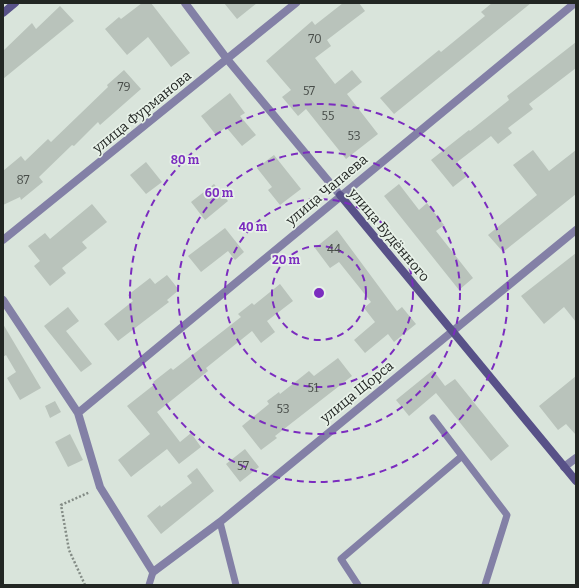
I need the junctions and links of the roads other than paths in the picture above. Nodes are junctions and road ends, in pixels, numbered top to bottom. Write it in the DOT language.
graph roads {
  1 [pos="16,3"];
  2 [pos="185,3"];
  3 [pos="296,3"];
  4 [pos="575,3"];
  5 [pos="3,13"];
  6 [pos="228,59"];
  7 [pos="340,195"];
  8 [pos="576,230"];
  9 [pos="3,240"];
  10 [pos="3,300"];
  11 [pos="453,332"];
  12 [pos="78,413"];
  13 [pos="433,418"];
  14 [pos="462,456"];
  15 [pos="576,458"];
  16 [pos="564,467"];
  17 [pos="576,481"];
  18 [pos="220,522"];
  19 [pos="153,572"];
  20 [pos="148,585"];
  21 [pos="236,585"];
  22 [pos="358,585"];
  23 [pos="485,585"];
  1 -- 5 [label="street"];
  2 -- 6 [label="street, улица Будённого"];
  3 -- 6 [label="street, улица Фурманова"];
  4 -- 7 [label="street, улица Чапаева"];
  6 -- 7 [label="street, улица Будённого"];
  6 -- 9 [label="street, улица Фурманова"];
  7 -- 11 [label="street, улица Будённого"];
  7 -- 12 [label="street, улица Чапаева"];
  8 -- 11 [label="street, улица Щорса"];
  10 -- 12 [label="street"];
  11 -- 16 [label="street, улица Будённого"];
  11 -- 18 [label="street, улица Щорса"];
  12 -- 19 [label="street"];
  13 -- 14 [label="lane"];
  14 -- 22 [label="lane"];
  14 -- 23 [label="lane"];
  15 -- 16 [label="street"];
  16 -- 17 [label="street, улица Будённого"];
  18 -- 19 [label="street, улица Щорса"];
  18 -- 21 [label="lane"];
  19 -- 20 [label="lane"];
}
